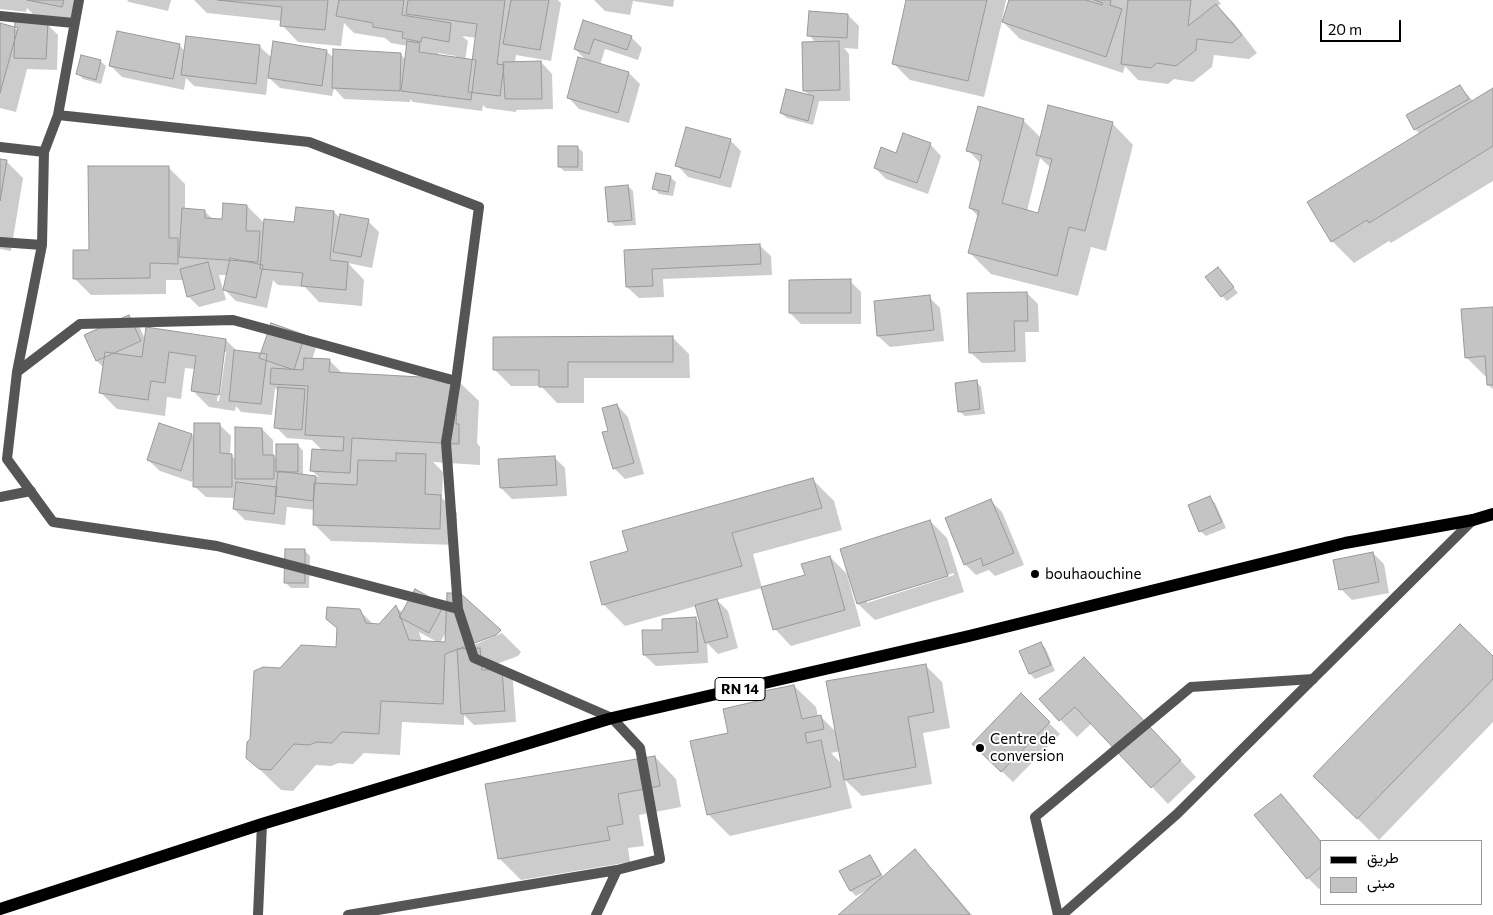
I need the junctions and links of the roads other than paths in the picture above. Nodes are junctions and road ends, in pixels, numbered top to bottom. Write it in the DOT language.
graph roads {
  1 [pos="79,0"];
  2 [pos="0,16"];
  3 [pos="74,23"];
  4 [pos="58,115"];
  5 [pos="0,147"];
  6 [pos="44,152"];
  7 [pos="0,242"];
  8 [pos="42,245"];
  9 [pos="17,372"];
  10 [pos="456,381"];
  11 [pos="31,491"];
  12 [pos="0,497"];
  13 [pos="1493,514"];
  14 [pos="1473,520"];
  15 [pos="458,608"];
  16 [pos="1313,679"];
  17 [pos="612,718"];
  18 [pos="262,824"];
  19 [pos="617,870"];
  20 [pos="0,909"];
  21 [pos="258,915"];
  22 [pos="348,915"];
  23 [pos="596,915"];
  24 [pos="1058,915"];
  25 [pos="1062,915"];
  1 -- 3 [label="street"];
  2 -- 3 [label="street"];
  3 -- 4 [label="street"];
  4 -- 6 [label="street"];
  4 -- 10 [label="street"];
  5 -- 6 [label="street"];
  6 -- 8 [label="street"];
  7 -- 8 [label="street"];
  8 -- 9 [label="street"];
  9 -- 10 [label="street"];
  9 -- 11 [label="street"];
  10 -- 15 [label="street"];
  11 -- 12 [label="street"];
  11 -- 15 [label="street"];
  13 -- 14 [label="main road, RN 14"];
  14 -- 16 [label="street"];
  14 -- 17 [label="main road, RN 14"];
  15 -- 17 [label="street"];
  16 -- 24 [label="street"];
  16 -- 25 [label="street"];
  17 -- 18 [label="main road, RN 14"];
  17 -- 19 [label="street"];
  18 -- 20 [label="main road, RN 14"];
  18 -- 21 [label="street"];
  19 -- 22 [label="street"];
  19 -- 23 [label="street"];
}
